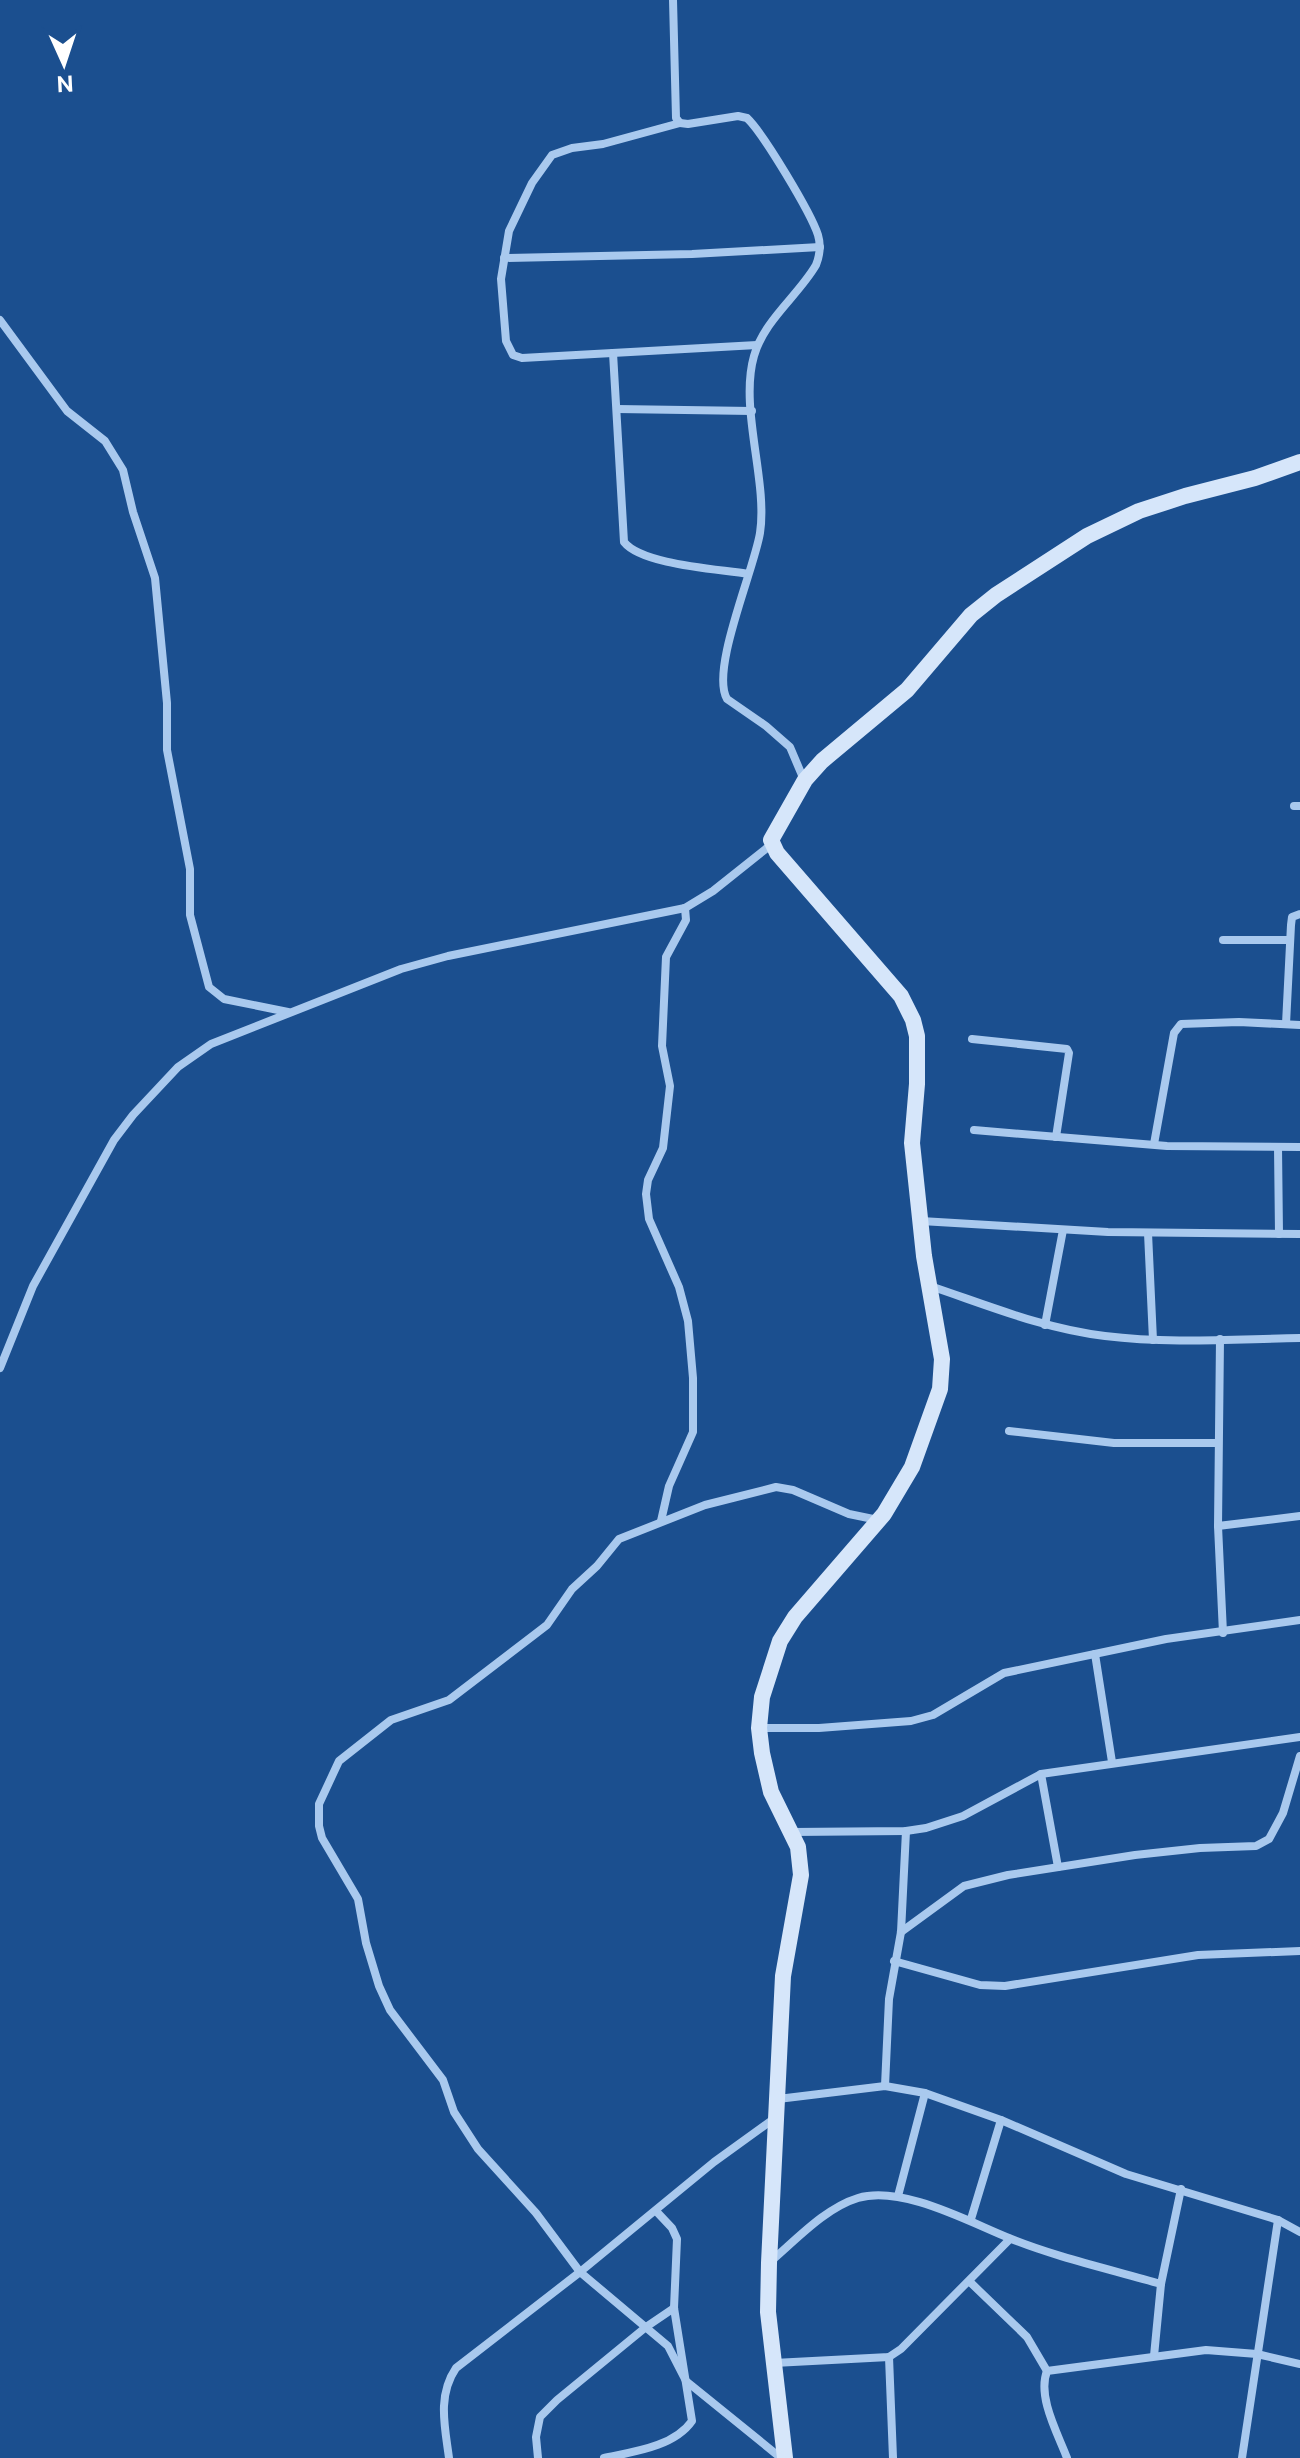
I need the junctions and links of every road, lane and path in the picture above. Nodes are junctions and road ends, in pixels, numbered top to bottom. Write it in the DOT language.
graph roads {
  1 [pos="673,0"];
  2 [pos="680,123"];
  3 [pos="820,247"];
  4 [pos="504,258"];
  5 [pos="0,320"];
  6 [pos="757,345"];
  7 [pos="613,353"];
  8 [pos="617,409"];
  9 [pos="752,411"];
  10 [pos="1300,462"];
  11 [pos="748,574"];
  12 [pos="805,780"];
  13 [pos="772,844"];
  14 [pos="685,908"];
  15 [pos="1300,914"];
  16 [pos="1223,940"];
  17 [pos="1289,940"];
  18 [pos="288,1012"];
  19 [pos="1286,1024"];
  20 [pos="1300,1025"];
  21 [pos="972,1039"];
  22 [pos="974,1130"];
  23 [pos="1056,1137"];
  24 [pos="1154,1144"];
  25 [pos="1278,1147"];
  26 [pos="1300,1147"];
  27 [pos="920,1221"];
  28 [pos="1063,1230"];
  29 [pos="1148,1233"];
  30 [pos="1279,1234"];
  31 [pos="1300,1234"];
  32 [pos="930,1286"];
  33 [pos="1045,1325"];
  34 [pos="1300,1338"];
  35 [pos="1220,1339"];
  36 [pos="1153,1340"];
  37 [pos="0,1368"];
  38 [pos="1009,1431"];
  39 [pos="1218,1443"];
  40 [pos="1300,1516"];
  41 [pos="879,1520"];
  42 [pos="661,1521"];
  43 [pos="1218,1526"];
  44 [pos="1300,1620"];
  45 [pos="1223,1633"];
  46 [pos="1095,1654"];
  47 [pos="759,1728"];
  48 [pos="1300,1737"];
  49 [pos="1300,1756"];
  50 [pos="1112,1762"];
  51 [pos="1041,1774"];
  52 [pos="906,1831"];
  53 [pos="791,1832"];
  54 [pos="1058,1867"];
  55 [pos="901,1932"];
  56 [pos="1300,1951"];
  57 [pos="894,1961"];
  58 [pos="885,2086"];
  59 [pos="925,2093"];
  60 [pos="778,2099"];
  61 [pos="776,2117"];
  62 [pos="1001,2120"];
  63 [pos="1181,2189"];
  64 [pos="898,2196"];
  65 [pos="656,2211"];
  66 [pos="971,2219"];
  67 [pos="1278,2220"];
  68 [pos="1300,2232"];
  69 [pos="1010,2239"];
  70 [pos="769,2263"];
  71 [pos="580,2272"];
  72 [pos="970,2282"];
  73 [pos="1161,2284"];
  74 [pos="674,2308"];
  75 [pos="646,2327"];
  76 [pos="1257,2354"];
  77 [pos="1154,2356"];
  78 [pos="889,2357"];
  79 [pos="774,2363"];
  80 [pos="1300,2364"];
  81 [pos="1047,2371"];
  82 [pos="686,2381"];
  83 [pos="449,2458"];
  84 [pos="538,2458"];
  85 [pos="604,2458"];
  86 [pos="783,2458"];
  87 [pos="893,2458"];
  88 [pos="1067,2458"];
  89 [pos="1242,2458"];
  1 -- 2 [label="street"];
  2 -- 3 [label="street"];
  2 -- 4 [label="street"];
  3 -- 4 [label="street"];
  3 -- 6 [label="street"];
  4 -- 7 [label="street"];
  5 -- 18 [label="street"];
  6 -- 7 [label="street"];
  6 -- 9 [label="street"];
  7 -- 8 [label="street"];
  8 -- 9 [label="street"];
  8 -- 11 [label="street"];
  9 -- 11 [label="street"];
  10 -- 12 [label="street"];
  11 -- 12 [label="street"];
  12 -- 13 [label="street"];
  13 -- 14 [label="street"];
  13 -- 27 [label="street"];
  14 -- 18 [label="street"];
  14 -- 42 [label="street"];
  15 -- 17 [label="street"];
  16 -- 17 [label="street"];
  17 -- 19 [label="street"];
  18 -- 37 [label="street"];
  19 -- 20 [label="street"];
  19 -- 24 [label="street"];
  21 -- 23 [label="street"];
  22 -- 23 [label="street"];
  23 -- 24 [label="street"];
  24 -- 25 [label="street"];
  25 -- 26 [label="street"];
  25 -- 30 [label="street"];
  27 -- 28 [label="street"];
  27 -- 32 [label="street"];
  28 -- 29 [label="street"];
  28 -- 33 [label="street"];
  29 -- 30 [label="street"];
  29 -- 36 [label="street"];
  30 -- 31 [label="street"];
  32 -- 33 [label="street"];
  32 -- 41 [label="street"];
  33 -- 36 [label="street"];
  34 -- 35 [label="street"];
  35 -- 36 [label="street"];
  35 -- 39 [label="street"];
  38 -- 39 [label="street"];
  39 -- 43 [label="street"];
  40 -- 43 [label="street"];
  41 -- 42 [label="street"];
  41 -- 47 [label="street"];
  42 -- 71 [label="street"];
  43 -- 45 [label="street"];
  44 -- 45 [label="street"];
  45 -- 46 [label="street"];
  46 -- 47 [label="street"];
  46 -- 50 [label="street"];
  47 -- 53 [label="street"];
  48 -- 50 [label="street"];
  49 -- 54 [label="street"];
  50 -- 51 [label="street"];
  51 -- 52 [label="street"];
  51 -- 54 [label="street"];
  52 -- 53 [label="street"];
  52 -- 55 [label="street"];
  53 -- 60 [label="street"];
  54 -- 55 [label="street"];
  55 -- 57 [label="street"];
  56 -- 57 [label="street"];
  57 -- 58 [label="street"];
  58 -- 59 [label="street"];
  58 -- 60 [label="street"];
  59 -- 62 [label="street"];
  59 -- 64 [label="street"];
  60 -- 61 [label="street"];
  61 -- 65 [label="street"];
  61 -- 70 [label="street"];
  62 -- 63 [label="street"];
  62 -- 66 [label="street"];
  63 -- 67 [label="street"];
  63 -- 73 [label="street"];
  64 -- 66 [label="street"];
  64 -- 70 [label="street"];
  65 -- 71 [label="street"];
  65 -- 74 [label="street"];
  66 -- 69 [label="street"];
  67 -- 68 [label="street"];
  67 -- 76 [label="street"];
  69 -- 72 [label="street"];
  69 -- 73 [label="street"];
  70 -- 79 [label="street"];
  71 -- 75 [label="street"];
  71 -- 83 [label="street"];
  72 -- 78 [label="street"];
  72 -- 81 [label="street"];
  73 -- 77 [label="street"];
  74 -- 75 [label="street"];
  74 -- 82 [label="street"];
  75 -- 82 [label="street"];
  75 -- 84 [label="street"];
  76 -- 77 [label="street"];
  76 -- 80 [label="street"];
  76 -- 89 [label="street"];
  77 -- 81 [label="street"];
  78 -- 79 [label="street"];
  78 -- 87 [label="street"];
  79 -- 86 [label="street"];
  81 -- 88 [label="street"];
  82 -- 85 [label="street"];
  82 -- 86 [label="street"];
}
